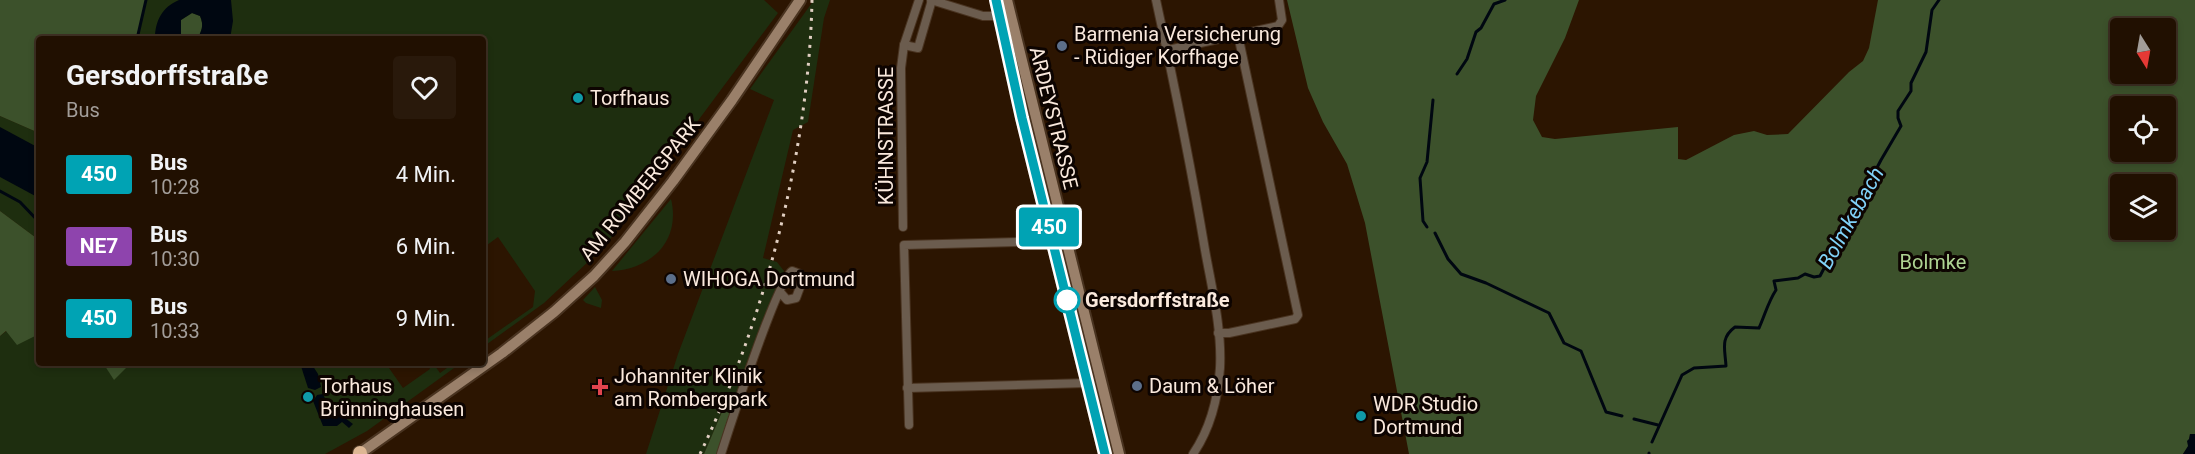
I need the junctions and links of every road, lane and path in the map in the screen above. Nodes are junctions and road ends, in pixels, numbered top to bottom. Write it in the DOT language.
graph roads {
  1 [pos="800,0"];
  2 [pos="919,0"];
  3 [pos="931,0"];
  4 [pos="996,0"];
  5 [pos="1007,0"];
  6 [pos="1156,0"];
  7 [pos="1279,0"];
  8 [pos="1005,16"];
  9 [pos="1238,35"];
  10 [pos="904,45"];
  11 [pos="1168,50"];
  12 [pos="903,227"];
  13 [pos="1052,240"];
  14 [pos="780,292"];
  15 [pos="1218,333"];
  16 [pos="486,364"];
  17 [pos="484,366"];
  18 [pos="1087,383"];
  19 [pos="908,388"];
  20 [pos="909,425"];
  21 [pos="360,454"];
  22 [pos="721,454"];
  23 [pos="1105,454"];
  24 [pos="1119,454"];
  25 [pos="1193,454"];
  1 -- 16 [label="main road, AM ROMBERGPARK"];
  2 -- 10 [label="street, KÜHNSTRASSE"];
  3 -- 8 [label="street"];
  3 -- 10 [label="street, KÜHNSTRASSE"];
  4 -- 8 [label="main road, ARDEYSTRASSE"];
  5 -- 8 [label="main road, ARDEYSTRASSE"];
  6 -- 11 [label="street"];
  7 -- 9 [label="street"];
  8 -- 13 [label="main road, ARDEYSTRASSE"];
  8 -- 24 [label="main road, ARDEYSTRASSE"];
  9 -- 11 [label="street"];
  9 -- 15 [label="street"];
  10 -- 12 [label="street, KÜHNSTRASSE"];
  11 -- 15 [label="street"];
  13 -- 18 [label="main road, ARDEYSTRASSE"];
  13 -- 19 [label="street"];
  14 -- 22 [label="street"];
  15 -- 25 [label="street"];
  17 -- 21 [label="main road, AM ROMBERGPARK"];
  18 -- 19 [label="street"];
  18 -- 23 [label="main road, ARDEYSTRASSE"];
  19 -- 20 [label="street"];
}
